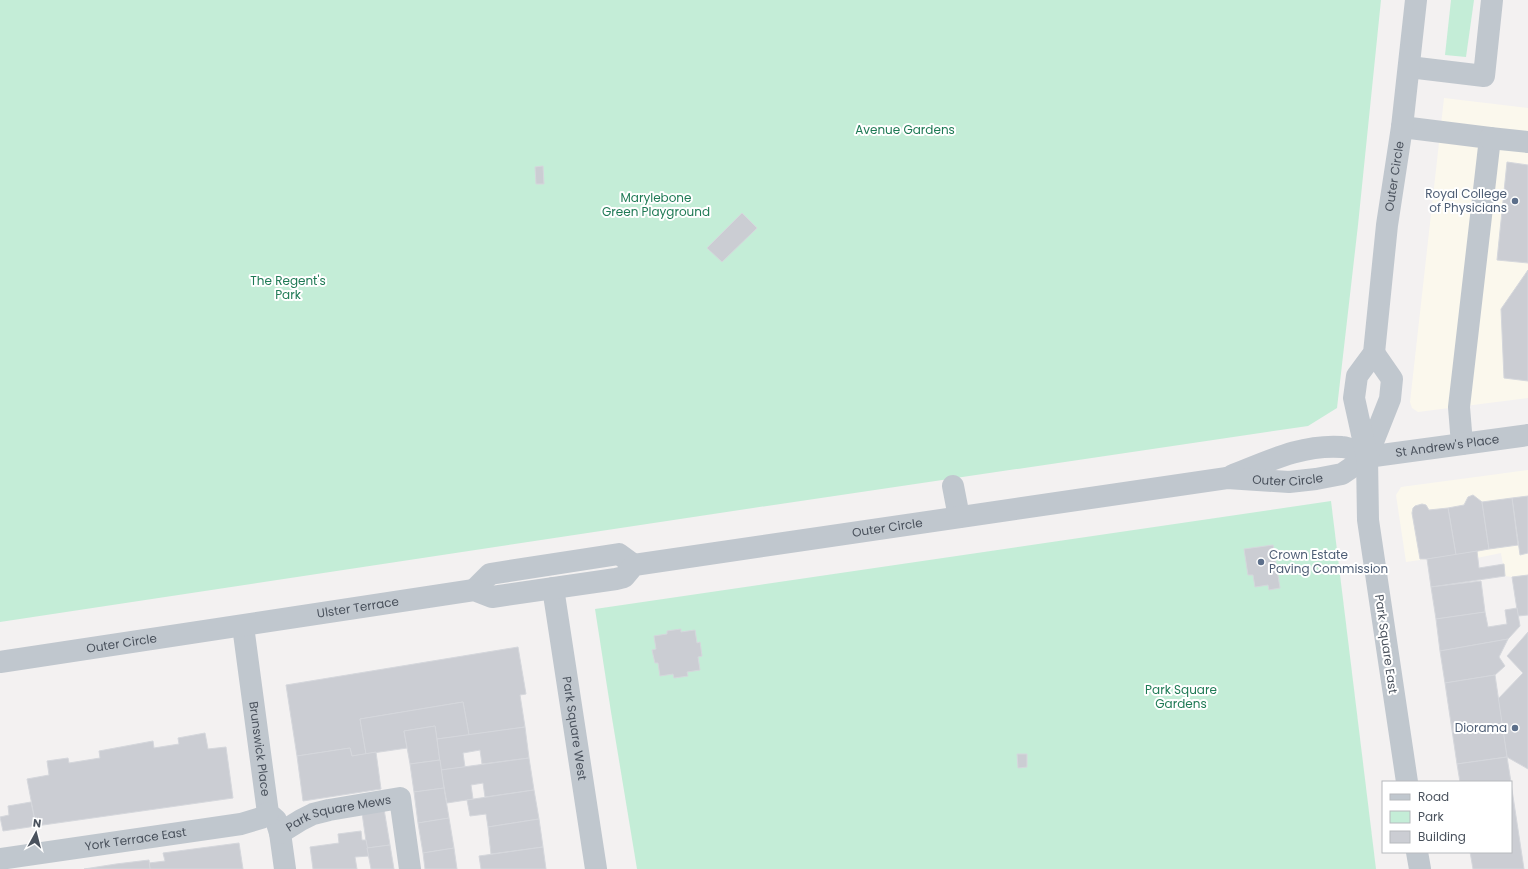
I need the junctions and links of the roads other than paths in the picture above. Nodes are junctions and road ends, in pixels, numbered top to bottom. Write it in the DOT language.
graph roads {
  1 [pos="1416,0"];
  2 [pos="1492,0"];
  3 [pos="1409,67"];
  4 [pos="1402,127"];
  5 [pos="1490,138"];
  6 [pos="1528,142"];
  7 [pos="1374,353"];
  8 [pos="1528,435"];
  9 [pos="1462,444"];
  10 [pos="1367,457"];
  11 [pos="1226,478"];
  12 [pos="953,486"];
  13 [pos="959,517"];
  14 [pos="634,566"];
  15 [pos="553,588"];
  16 [pos="474,590"];
  17 [pos="243,626"];
  18 [pos="0,662"];
  19 [pos="1407,781"];
  20 [pos="268,813"];
  21 [pos="280,833"];
  22 [pos="1417,853"];
  23 [pos="0,860"];
  24 [pos="285,869"];
  25 [pos="410,869"];
  26 [pos="596,869"];
  27 [pos="1420,869"];
  1 -- 3 [label="street, Outer Circle"];
  2 -- 3 [label="street"];
  3 -- 4 [label="street, Outer Circle"];
  4 -- 5 [label="street"];
  4 -- 7 [label="street, Outer Circle"];
  5 -- 6 [label="street"];
  5 -- 9 [label="street"];
  7 -- 10 [label="street, Outer Circle"];
  7 -- 10 [label="street"];
  8 -- 9 [label="street, St Andrew's Place"];
  9 -- 10 [label="street, St Andrew's Place"];
  10 -- 11 [label="street, Outer Circle"];
  10 -- 11 [label="street, Outer Circle"];
  10 -- 19 [label="street, Park Square East"];
  11 -- 13 [label="street, Outer Circle"];
  12 -- 13 [label="street"];
  13 -- 14 [label="street, Outer Circle"];
  14 -- 15 [label="street, Outer Circle"];
  14 -- 16 [label="street"];
  15 -- 16 [label="street, Ulster Terrace"];
  15 -- 26 [label="street, Park Square West"];
  16 -- 17 [label="street, Ulster Terrace"];
  17 -- 18 [label="street, Outer Circle"];
  17 -- 20 [label="street, Brunswick Place"];
  20 -- 21 [label="street, Brunswick Place"];
  20 -- 23 [label="street, York Terrace East"];
  21 -- 24 [label="street, Brunswick Place"];
  21 -- 25 [label="street, Park Square Mews"];
  22 -- 27 [label="street"];
}
